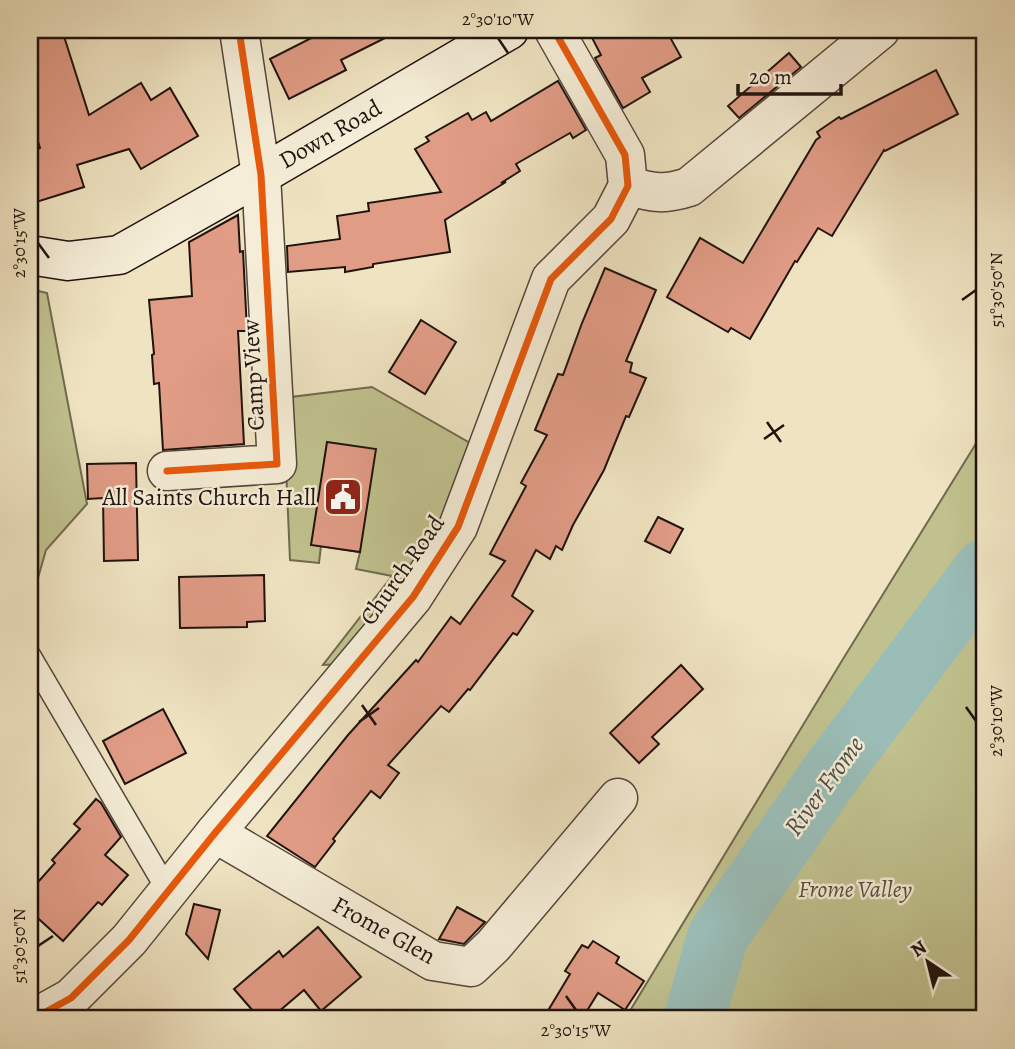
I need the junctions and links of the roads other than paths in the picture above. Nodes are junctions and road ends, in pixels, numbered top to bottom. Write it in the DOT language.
graph roads {
  1 [pos="239,30"];
  2 [pos="509,30"];
  3 [pos="554,30"];
  4 [pos="880,30"];
  5 [pos="261,174"];
  6 [pos="628,186"];
  7 [pos="30,255"];
  8 [pos="167,471"];
  9 [pos="30,656"];
  10 [pos="618,798"];
  11 [pos="215,833"];
  12 [pos="168,891"];
  13 [pos="33,1019"];
  1 -- 5 [label="street"];
  2 -- 5 [label="street, Down Road"];
  3 -- 6 [label="street"];
  4 -- 6 [label="street"];
  5 -- 7 [label="street, Down Road"];
  5 -- 8 [label="street, Camp View"];
  6 -- 11 [label="street, Church Road"];
  9 -- 12 [label="lane"];
  10 -- 11 [label="street, Frome Glen"];
  11 -- 12 [label="street, Church Road"];
  12 -- 13 [label="street, Church Road"];
}
